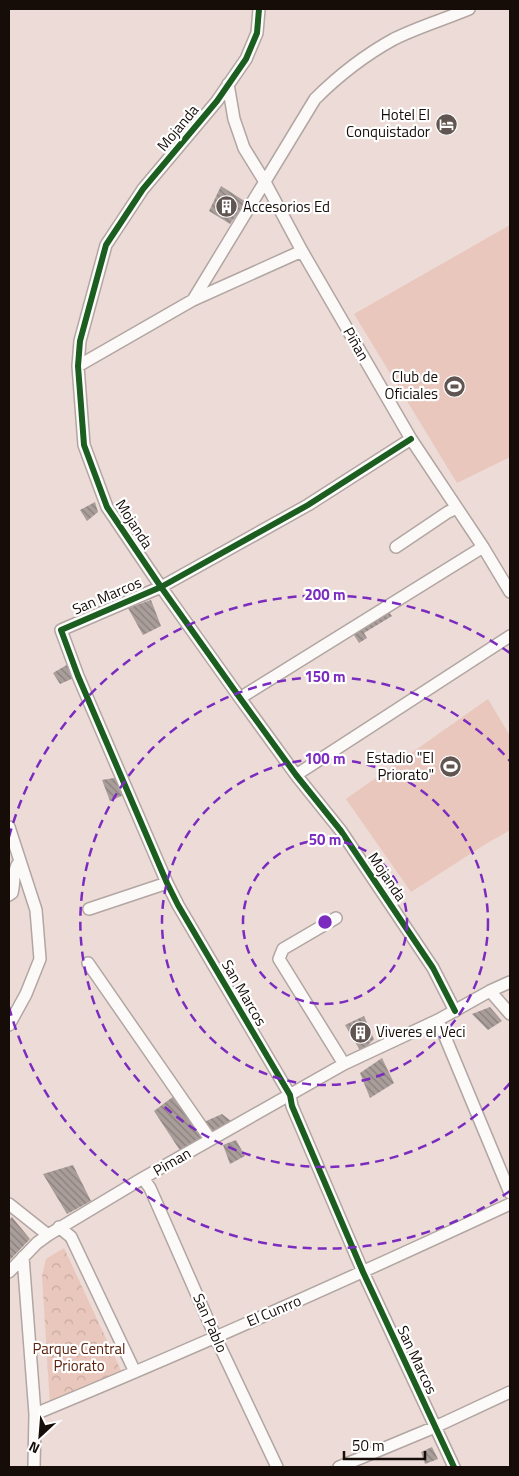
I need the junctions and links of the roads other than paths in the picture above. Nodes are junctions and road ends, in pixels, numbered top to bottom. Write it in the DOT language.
graph roads {
  1 [pos="259,9"];
  2 [pos="469,9"];
  3 [pos="228,84"];
  4 [pos="265,182"];
  5 [pos="302,252"];
  6 [pos="194,300"];
  7 [pos="78,366"];
  8 [pos="411,439"];
  9 [pos="457,508"];
  10 [pos="396,547"];
  11 [pos="483,547"];
  12 [pos="161,587"];
  13 [pos="510,592"];
  14 [pos="510,636"];
  15 [pos="240,698"];
  16 [pos="296,775"];
  17 [pos="9,827"];
  18 [pos="20,861"];
  19 [pos="167,883"];
  20 [pos="9,896"];
  21 [pos="89,909"];
  22 [pos="336,918"];
  23 [pos="88,963"];
  24 [pos="510,982"];
  25 [pos="490,991"];
  26 [pos="455,1011"];
  27 [pos="510,1014"];
  28 [pos="438,1020"];
  29 [pos="9,1025"];
  30 [pos="344,1064"];
  31 [pos="290,1095"];
  32 [pos="210,1139"];
  33 [pos="143,1178"];
  34 [pos="510,1193"];
  35 [pos="9,1204"];
  36 [pos="510,1204"];
  37 [pos="59,1227"];
  38 [pos="48,1234"];
  39 [pos="23,1257"];
  40 [pos="9,1272"];
  41 [pos="363,1272"];
  42 [pos="216,1336"];
  43 [pos="135,1372"];
  44 [pos="510,1392"];
  45 [pos="35,1414"];
  46 [pos="435,1427"];
  47 [pos="34,1467"];
  48 [pos="277,1467"];
  49 [pos="339,1467"];
  50 [pos="454,1467"];
  1 -- 3 [label="street, Mojanda"];
  2 -- 4 [label="street"];
  3 -- 4 [label="street, Piñan"];
  3 -- 7 [label="street, Mojanda"];
  4 -- 5 [label="street, Piñan"];
  4 -- 6 [label="street"];
  5 -- 6 [label="street"];
  5 -- 8 [label="street, Piñan"];
  6 -- 7 [label="street"];
  7 -- 12 [label="street, Mojanda"];
  8 -- 9 [label="street, Piñan"];
  8 -- 12 [label="street"];
  9 -- 10 [label="street"];
  9 -- 11 [label="street, Piñan"];
  11 -- 13 [label="street, Piñan"];
  11 -- 15 [label="street"];
  12 -- 15 [label="street, Mojanda"];
  12 -- 19 [label="street, San Marcos"];
  14 -- 16 [label="street"];
  15 -- 16 [label="street, Mojanda"];
  16 -- 26 [label="street, Mojanda"];
  17 -- 18 [label="street"];
  18 -- 20 [label="street"];
  18 -- 29 [label="street"];
  19 -- 21 [label="street"];
  19 -- 31 [label="street, San Marcos"];
  22 -- 30 [label="street"];
  23 -- 32 [label="street"];
  24 -- 25 [label="street, Piman"];
  25 -- 26 [label="street, Piman"];
  25 -- 27 [label="street"];
  26 -- 28 [label="street, Piman"];
  28 -- 30 [label="street, Piman"];
  28 -- 34 [label="street"];
  30 -- 31 [label="street, Piman"];
  31 -- 32 [label="street, Piman"];
  31 -- 41 [label="street, San Marcos"];
  32 -- 33 [label="street, Piman"];
  33 -- 37 [label="street, Piman"];
  33 -- 42 [label="street, San Pablo"];
  35 -- 38 [label="street"];
  36 -- 41 [label="street, El Cunrro"];
  37 -- 38 [label="street, Piman"];
  37 -- 43 [label="street"];
  38 -- 39 [label="street, Piman"];
  39 -- 40 [label="street, Piman"];
  39 -- 45 [label="street"];
  41 -- 42 [label="street, El Cunrro"];
  41 -- 46 [label="street, San Marcos"];
  42 -- 43 [label="street, El Cunrro"];
  42 -- 48 [label="street, San Pablo"];
  43 -- 45 [label="street, El Cunrro"];
  44 -- 46 [label="street"];
  45 -- 47 [label="street"];
  46 -- 49 [label="street"];
  46 -- 50 [label="street, San Marcos"];
}
